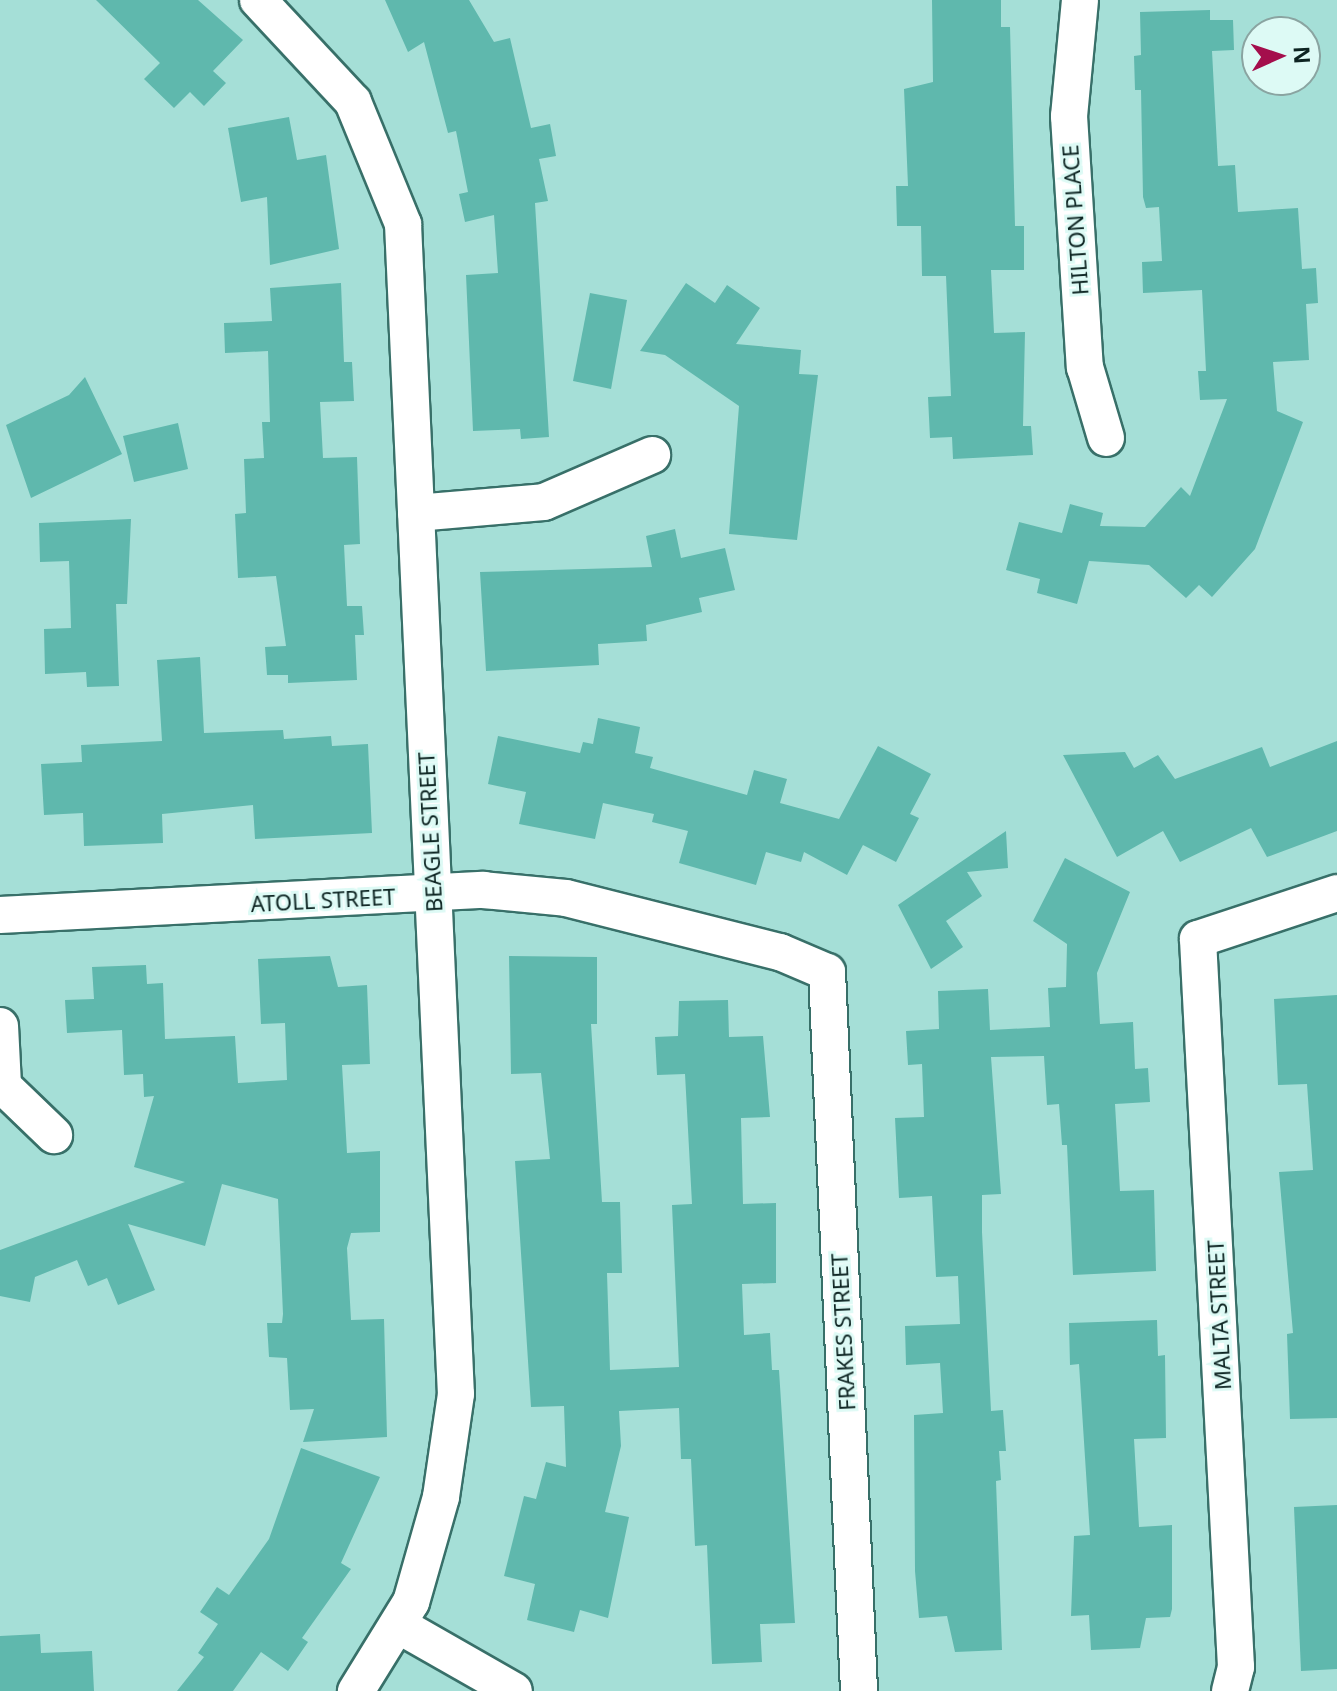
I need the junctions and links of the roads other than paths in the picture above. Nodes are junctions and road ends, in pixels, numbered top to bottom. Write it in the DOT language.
graph roads {
  1 [pos="258,0"];
  2 [pos="1080,0"];
  3 [pos="1106,438"];
  4 [pos="652,455"];
  5 [pos="416,513"];
  6 [pos="1337,893"];
  7 [pos="433,894"];
  8 [pos="0,915"];
  9 [pos="827,972"];
  10 [pos="0,1026"];
  11 [pos="54,1135"];
  12 [pos="400,1626"];
  13 [pos="356,1691"];
  14 [pos="514,1691"];
  15 [pos="859,1691"];
  16 [pos="1230,1691"];
  1 -- 5 [label="street, BEAGLE STREET"];
  2 -- 3 [label="street, HILTON PLACE"];
  4 -- 5 [label="street"];
  5 -- 7 [label="street, BEAGLE STREET"];
  6 -- 16 [label="street, MALTA STREET"];
  7 -- 8 [label="street, ATOLL STREET"];
  7 -- 9 [label="street, ATOLL STREET"];
  7 -- 12 [label="street, BEAGLE STREET"];
  9 -- 15 [label="street, FRAKES STREET"];
  10 -- 11 [label="street"];
  12 -- 13 [label="street, BEAGLE STREET"];
  12 -- 14 [label="street"];
}
